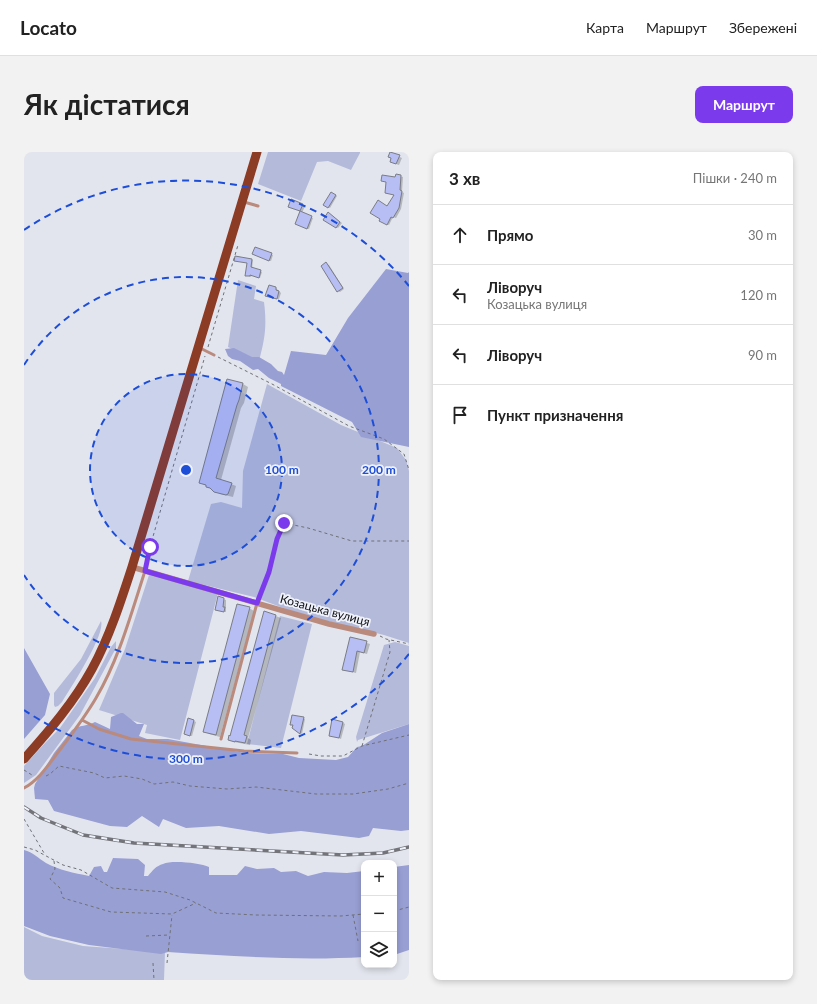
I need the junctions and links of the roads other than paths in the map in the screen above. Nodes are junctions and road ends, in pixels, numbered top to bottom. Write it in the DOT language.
graph roads {
  1 [pos="257,152"];
  2 [pos="242,201"];
  3 [pos="258,206"];
  4 [pos="203,349"];
  5 [pos="214,355"];
  6 [pos="132,567"];
  7 [pos="145,571"];
  8 [pos="257,603"];
  9 [pos="374,634"];
  10 [pos="82,720"];
  11 [pos="221,739"];
  12 [pos="298,753"];
  13 [pos="24,759"];
  14 [pos="24,788"];
  1 -- 2 [label="main road"];
  2 -- 3 [label="lane"];
  2 -- 4 [label="main road"];
  4 -- 5 [label="lane"];
  4 -- 6 [label="main road"];
  6 -- 7 [label="street, Козацька вулиця"];
  6 -- 13 [label="main road"];
  7 -- 8 [label="street, Козацька вулиця"];
  7 -- 10 [label="lane"];
  8 -- 9 [label="street, Козацька вулиця"];
  8 -- 11 [label="lane"];
  10 -- 12 [label="lane"];
  10 -- 14 [label="lane"];
}
